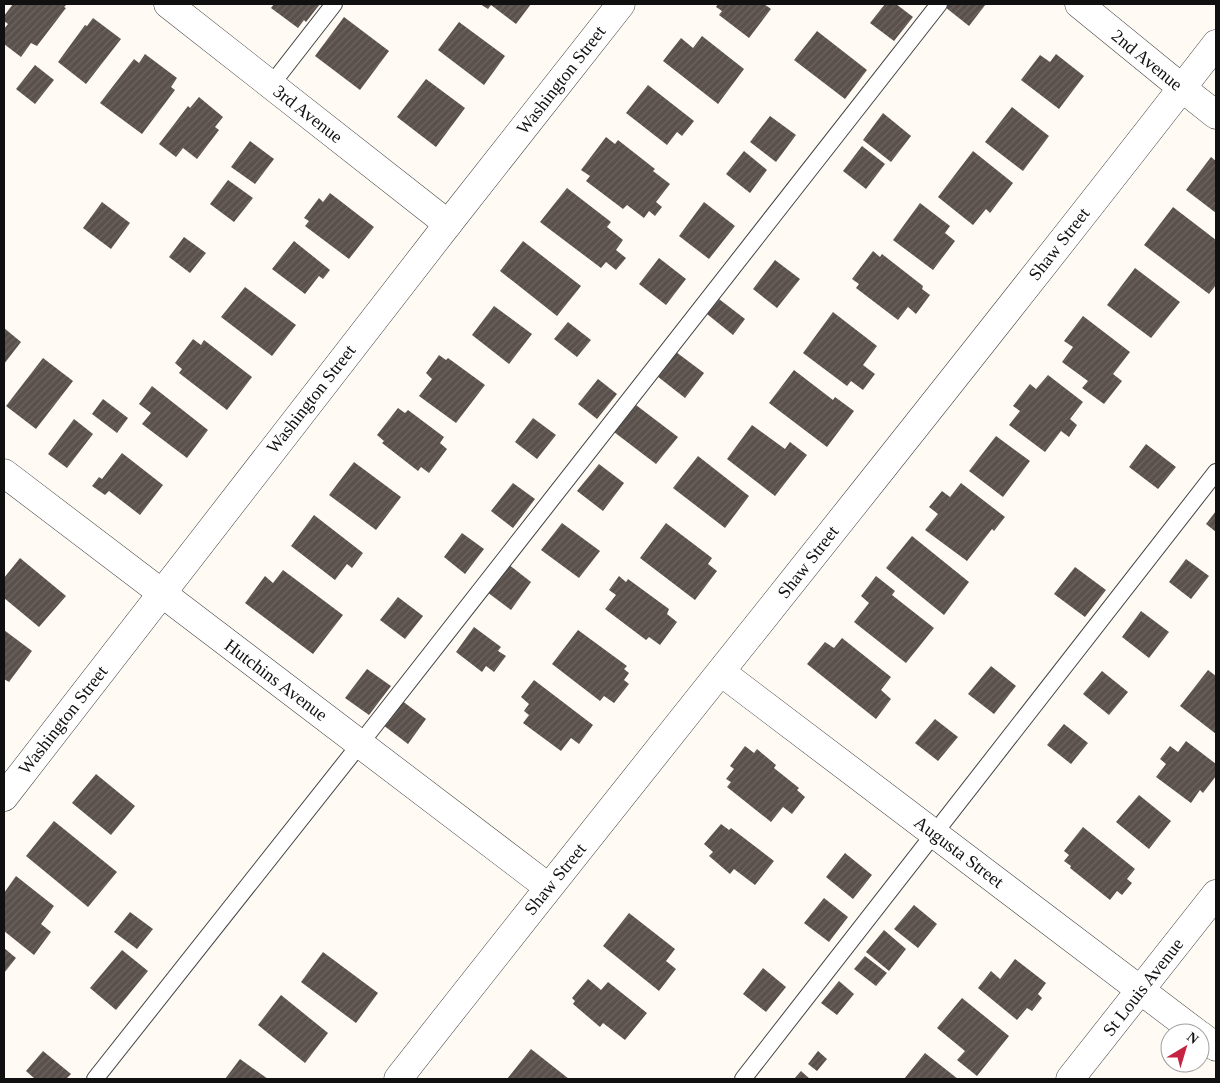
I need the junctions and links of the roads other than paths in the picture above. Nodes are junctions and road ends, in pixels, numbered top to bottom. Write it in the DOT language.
graph roads {
  1 [pos="168,4"];
  2 [pos="334,4"];
  3 [pos="621,4"];
  4 [pos="938,4"];
  5 [pos="1079,4"];
  6 [pos="1216,44"];
  7 [pos="271,85"];
  8 [pos="1182,88"];
  9 [pos="1216,114"];
  10 [pos="448,224"];
  11 [pos="1216,472"];
  12 [pos="4,473"];
  13 [pos="162,592"];
  14 [pos="721,672"];
  15 [pos="360,744"];
  16 [pos="4,797"];
  17 [pos="935,834"];
  18 [pos="548,887"];
  19 [pos="1216,894"];
  20 [pos="1141,990"];
  21 [pos="1184,1023"];
  22 [pos="95,1079"];
  23 [pos="398,1079"];
  24 [pos="744,1079"];
  25 [pos="1070,1079"];
  1 -- 7 [label="street, 3rd Avenue"];
  2 -- 7 [label="lane"];
  3 -- 10 [label="street, Washington Street"];
  4 -- 15 [label="lane"];
  5 -- 8 [label="street, 2nd Avenue"];
  6 -- 8 [label="street, Shaw Street"];
  7 -- 10 [label="street, 3rd Avenue"];
  8 -- 9 [label="street, 2nd Avenue"];
  8 -- 14 [label="street, Shaw Street"];
  10 -- 13 [label="street, Washington Street"];
  11 -- 17 [label="lane"];
  12 -- 13 [label="street, Hutchins Avenue"];
  13 -- 15 [label="street, Hutchins Avenue"];
  13 -- 16 [label="street, Washington Street"];
  14 -- 17 [label="street, Augusta Street"];
  14 -- 18 [label="street, Shaw Street"];
  15 -- 18 [label="street, Hutchins Avenue"];
  15 -- 22 [label="lane"];
  17 -- 20 [label="street, Augusta Street"];
  17 -- 24 [label="lane"];
  18 -- 23 [label="street, Shaw Street"];
  19 -- 20 [label="street, St Louis Avenue"];
  20 -- 21 [label="street, Augusta Street"];
  20 -- 25 [label="street, St Louis Avenue"];
}
